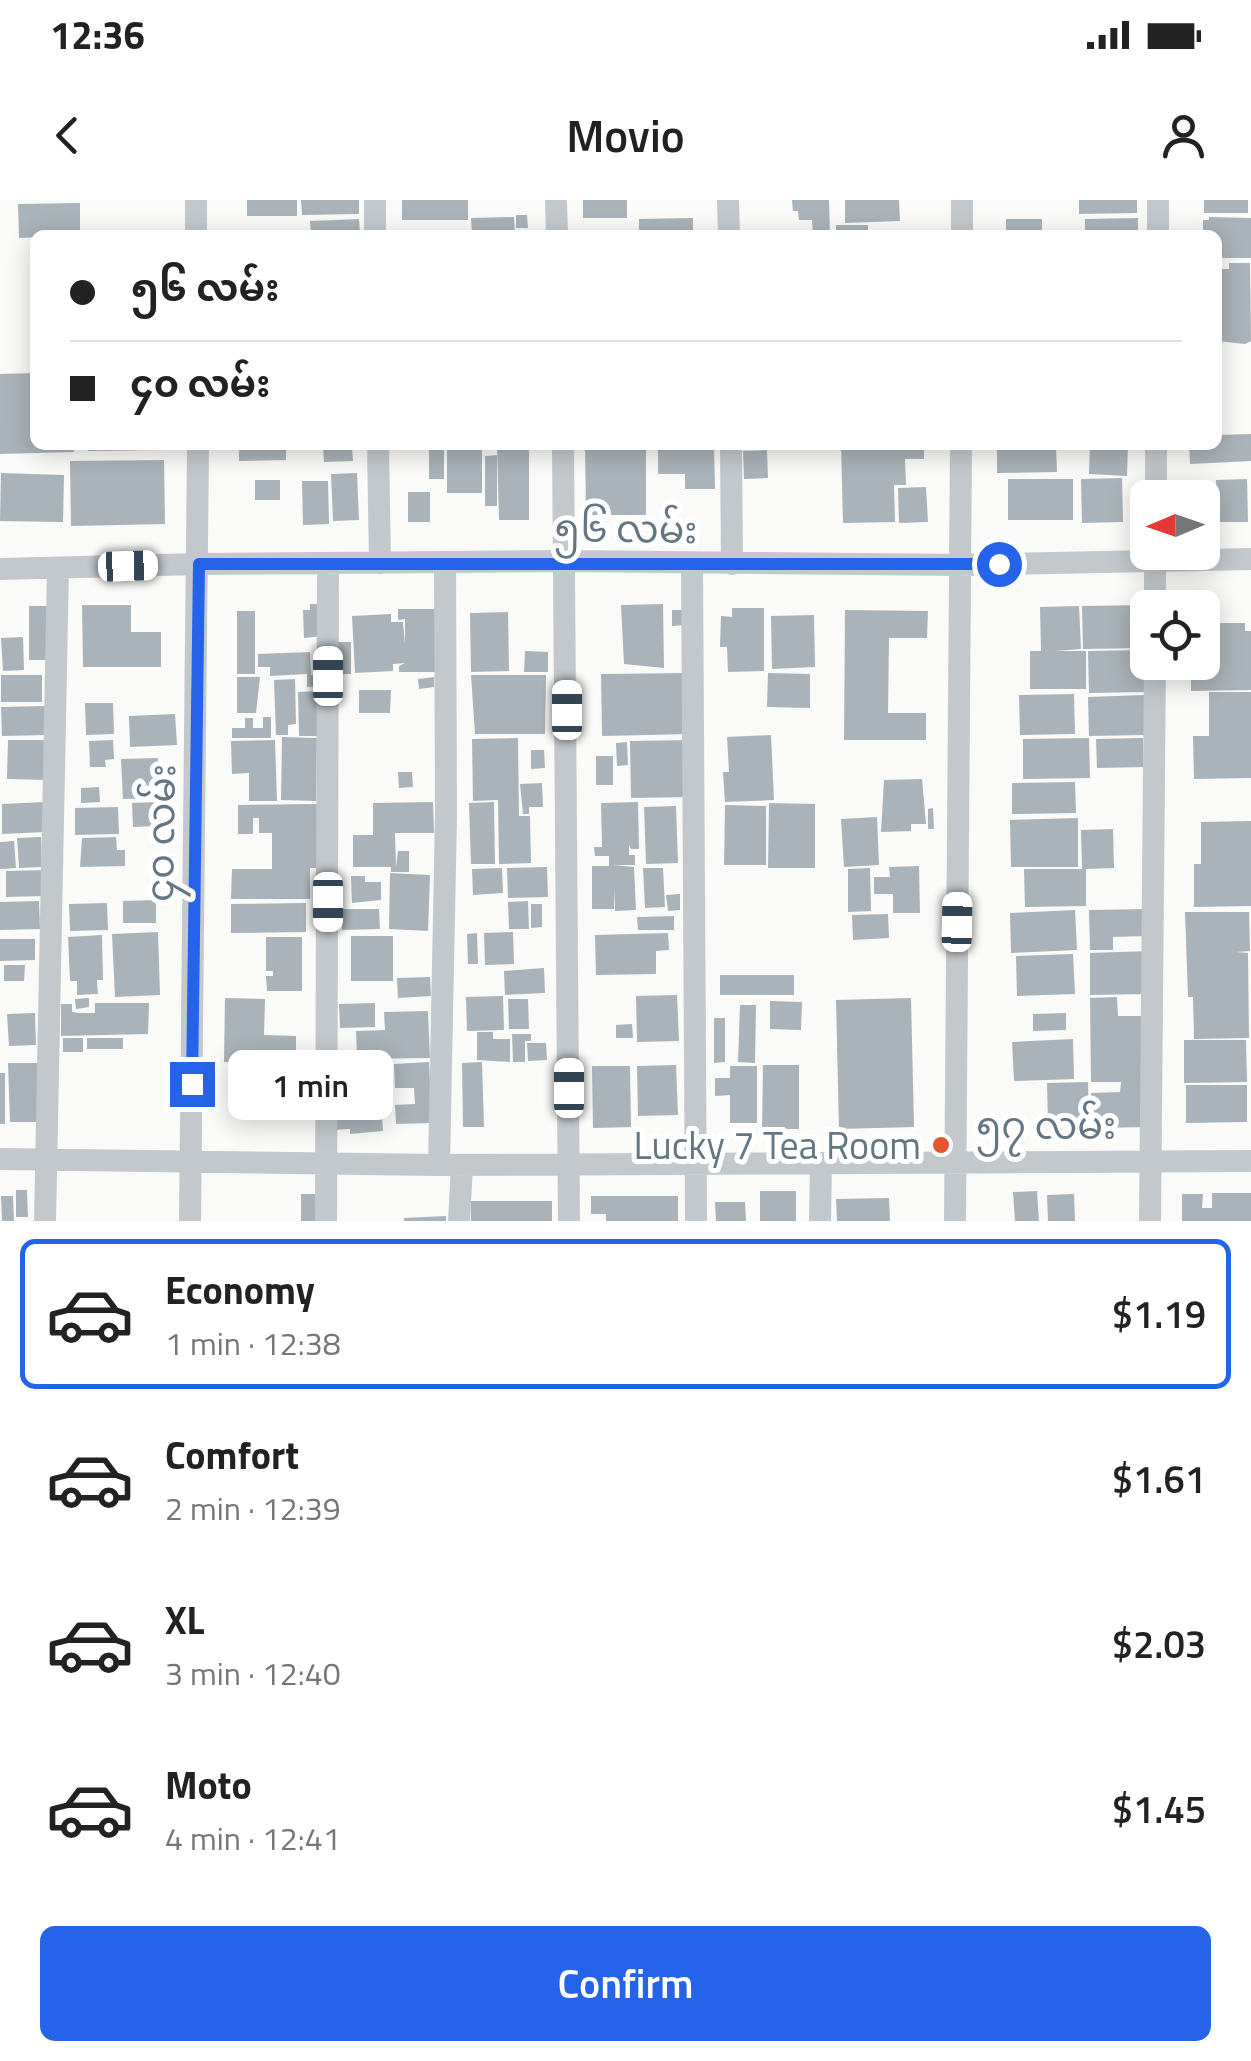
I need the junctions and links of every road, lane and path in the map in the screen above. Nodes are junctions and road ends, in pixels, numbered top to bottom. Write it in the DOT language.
graph roads {
  1 [pos="196,200"];
  2 [pos="375,200"];
  3 [pos="556,200"];
  4 [pos="728,200"];
  5 [pos="962,200"];
  6 [pos="1158,200"];
  7 [pos="196,230"];
  8 [pos="376,230"];
  9 [pos="557,230"];
  10 [pos="729,230"];
  11 [pos="962,230"];
  12 [pos="1158,230"];
  13 [pos="198,450"];
  14 [pos="378,450"];
  15 [pos="563,450"];
  16 [pos="730,450"];
  17 [pos="961,450"];
  18 [pos="1156,450"];
  19 [pos="1156,480"];
  20 [pos="1130,557"];
  21 [pos="1220,557"];
  22 [pos="1251,558"];
  23 [pos="566,561"];
  24 [pos="446,562"];
  25 [pos="380,563"];
  26 [pos="199,564"];
  27 [pos="328,564"];
  28 [pos="692,564"];
  29 [pos="732,564"];
  30 [pos="960,565"];
  31 [pos="58,568"];
  32 [pos="0,569"];
  33 [pos="1154,680"];
  34 [pos="0,1159"];
  35 [pos="45,1160"];
  36 [pos="955,1160"];
  37 [pos="1150,1161"];
  38 [pos="1251,1161"];
  39 [pos="821,1163"];
  40 [pos="191,1164"];
  41 [pos="327,1164"];
  42 [pos="570,1164"];
  43 [pos="696,1164"];
  44 [pos="450,1165"];
  45 [pos="45,1221"];
  46 [pos="190,1221"];
  47 [pos="326,1221"];
  48 [pos="459,1221"];
  49 [pos="569,1221"];
  50 [pos="696,1221"];
  51 [pos="820,1221"];
  52 [pos="955,1221"];
  53 [pos="1150,1221"];
  1 -- 7 [label="street"];
  2 -- 8 [label="street"];
  3 -- 9 [label="street"];
  4 -- 10 [label="street"];
  5 -- 11 [label="street"];
  6 -- 12 [label="street"];
  13 -- 26 [label="street, ၄၀ လမ်း"];
  14 -- 25 [label="street"];
  15 -- 23 [label="street"];
  16 -- 29 [label="street"];
  17 -- 30 [label="street"];
  18 -- 19 [label="street"];
  20 -- 30 [label="street, ၅၆ လမ်း"];
  21 -- 22 [label="street, ၅၆ လမ်း"];
  23 -- 24 [label="street, ၅၆ လမ်း"];
  23 -- 28 [label="street, ၅၆ လမ်း"];
  23 -- 42 [label="street"];
  24 -- 25 [label="street, ၅၆ လမ်း"];
  24 -- 44 [label="street"];
  25 -- 27 [label="street, ၅၆ လမ်း"];
  26 -- 27 [label="street, ၅၆ လမ်း"];
  26 -- 31 [label="street, ၅၆ လမ်း"];
  26 -- 40 [label="street, ၄၀ လမ်း"];
  27 -- 41 [label="street"];
  28 -- 29 [label="street, ၅၆ လမ်း"];
  28 -- 43 [label="street"];
  29 -- 30 [label="street, ၅၆ လမ်း"];
  30 -- 36 [label="street"];
  31 -- 32 [label="street, ၅၆ လမ်း"];
  31 -- 35 [label="street"];
  33 -- 37 [label="street"];
  34 -- 35 [label="street, ၅၇ လမ်း"];
  35 -- 40 [label="street, ၅၇ လမ်း"];
  35 -- 45 [label="street"];
  36 -- 37 [label="street, ၅၇ လမ်း"];
  36 -- 39 [label="street, ၅၇ လမ်း"];
  36 -- 52 [label="street"];
  37 -- 38 [label="street, ၅၇ လမ်း"];
  37 -- 53 [label="street"];
  39 -- 43 [label="street, ၅၇ လမ်း"];
  39 -- 51 [label="street"];
  40 -- 41 [label="street, ၅၇ လမ်း"];
  40 -- 46 [label="street, ၄၀ လမ်း"];
  41 -- 44 [label="street, ၅၇ လမ်း"];
  41 -- 47 [label="street"];
  42 -- 43 [label="street, ၅၇ လမ်း"];
  42 -- 44 [label="street, ၅၇ လမ်း"];
  42 -- 49 [label="street"];
  43 -- 50 [label="street"];
  44 -- 48 [label="street"];
}
